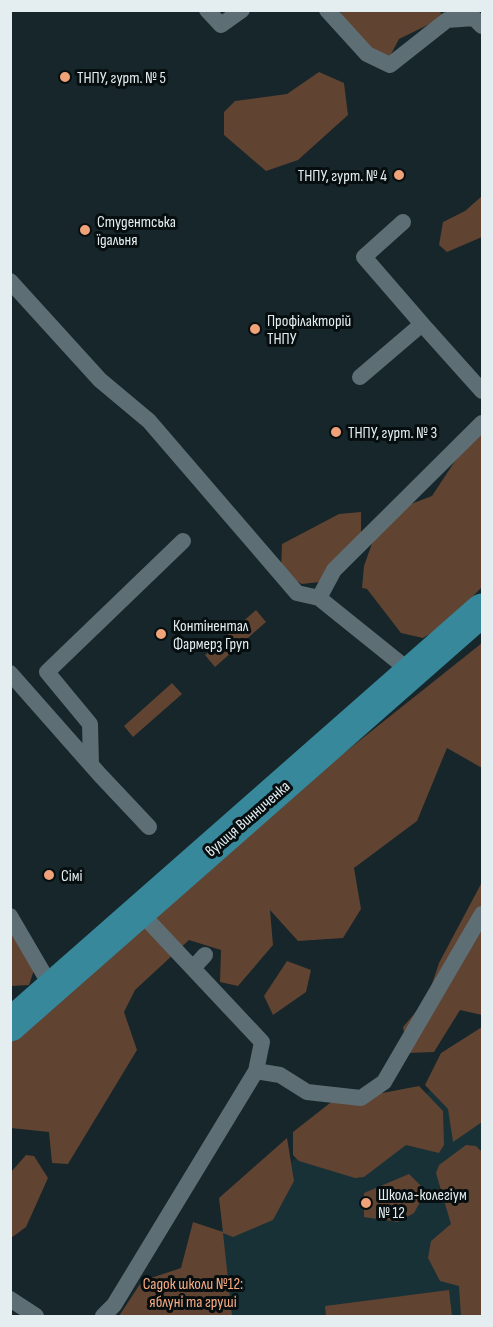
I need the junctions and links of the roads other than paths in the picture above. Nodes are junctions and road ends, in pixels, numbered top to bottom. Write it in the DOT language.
graph roads {
  1 [pos="207,10"];
  2 [pos="242,10"];
  3 [pos="327,10"];
  4 [pos="483,27"];
  5 [pos="403,222"];
  6 [pos="10,281"];
  7 [pos="422,324"];
  8 [pos="360,377"];
  9 [pos="483,391"];
  10 [pos="483,423"];
  11 [pos="183,541"];
  12 [pos="319,598"];
  13 [pos="483,610"];
  14 [pos="411,672"];
  15 [pos="10,674"];
  16 [pos="91,765"];
  17 [pos="149,827"];
  18 [pos="140,911"];
  19 [pos="483,914"];
  20 [pos="10,916"];
  21 [pos="205,955"];
  22 [pos="193,968"];
  23 [pos="52,988"];
  24 [pos="10,1025"];
  25 [pos="256,1071"];
  26 [pos="10,1299"];
  27 [pos="36,1317"];
  28 [pos="103,1317"];
  1 -- 2 [label="lane"];
  3 -- 4 [label="lane"];
  5 -- 7 [label="lane"];
  6 -- 12 [label="lane"];
  7 -- 8 [label="lane"];
  7 -- 9 [label="lane"];
  10 -- 12 [label="lane"];
  11 -- 16 [label="lane"];
  12 -- 14 [label="lane"];
  13 -- 14 [label="main road, вулиця Винниченка"];
  14 -- 18 [label="main road, вулиця Винниченка"];
  15 -- 16 [label="lane"];
  16 -- 17 [label="lane"];
  18 -- 22 [label="lane"];
  18 -- 23 [label="main road, вулиця Винниченка"];
  19 -- 25 [label="lane"];
  20 -- 23 [label="lane"];
  21 -- 22 [label="lane"];
  22 -- 25 [label="lane"];
  23 -- 24 [label="main road, вулиця Винниченка"];
  25 -- 28 [label="lane"];
  26 -- 27 [label="lane"];
}
